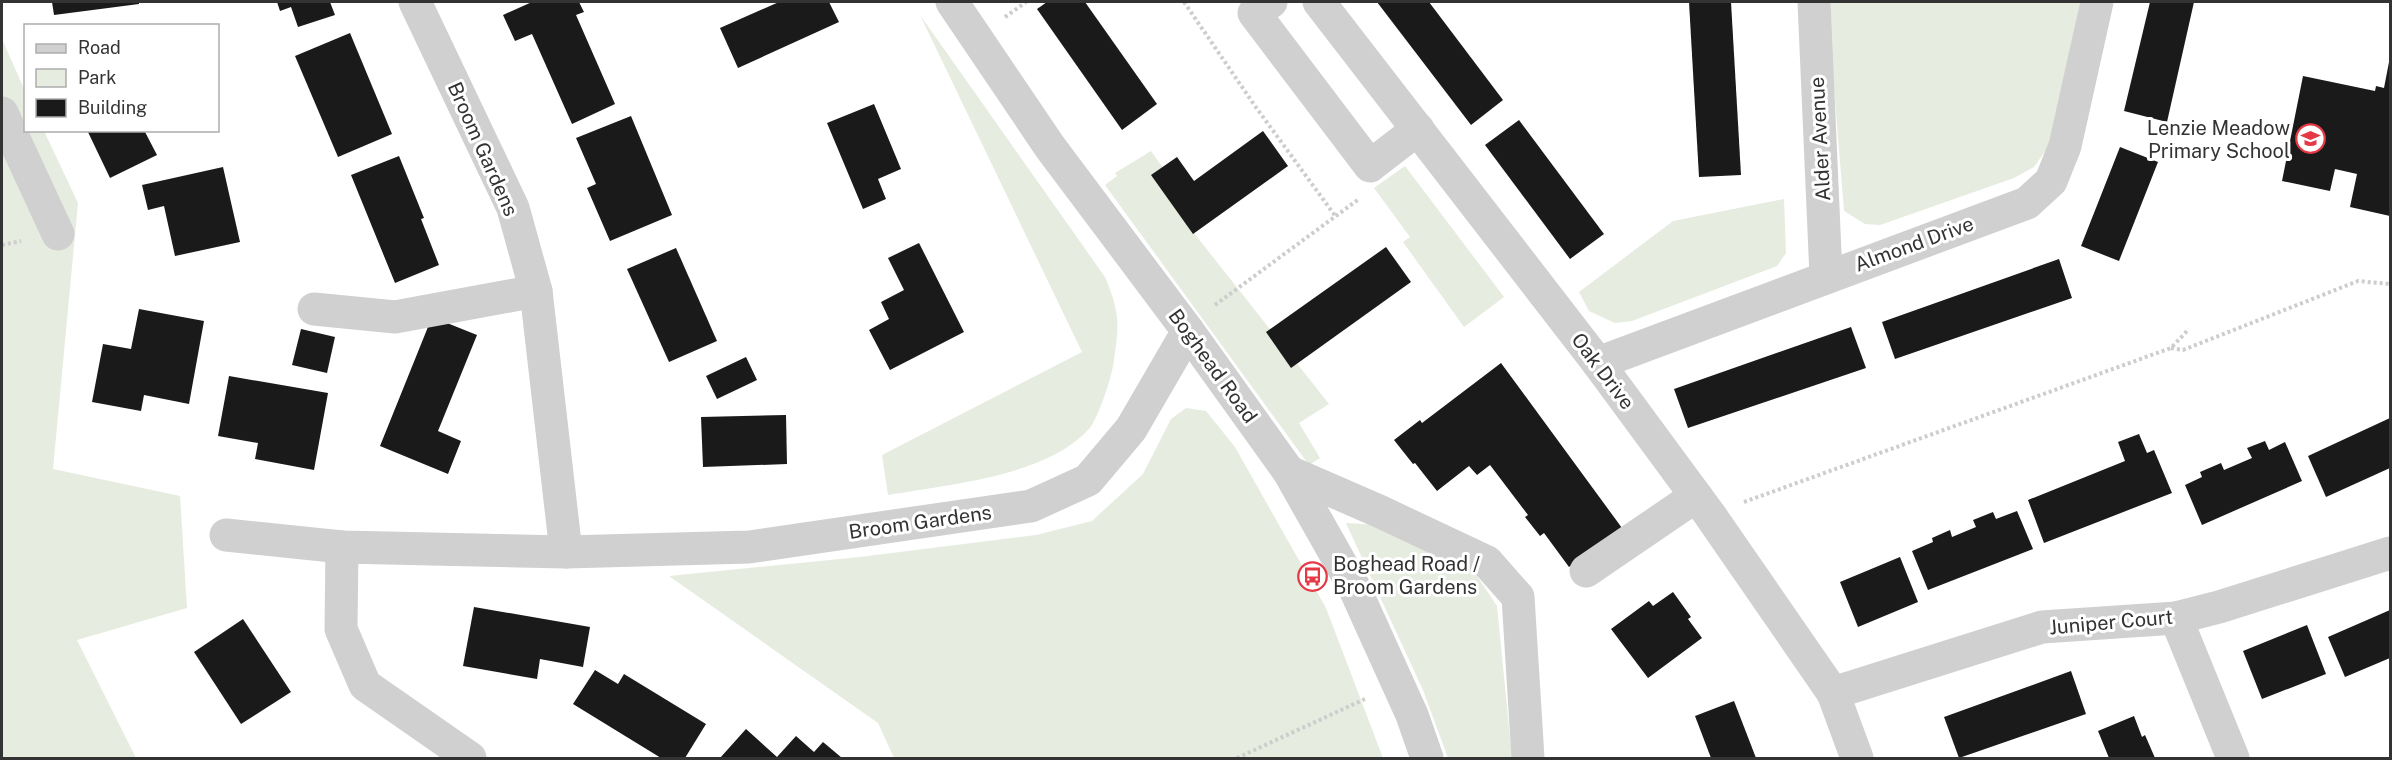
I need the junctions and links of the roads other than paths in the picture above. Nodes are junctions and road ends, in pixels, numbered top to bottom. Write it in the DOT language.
graph roads {
  1 [pos="415,2"];
  2 [pos="951,2"];
  3 [pos="1271,2"];
  4 [pos="1319,2"];
  5 [pos="1814,2"];
  6 [pos="2097,2"];
  7 [pos="2,112"];
  8 [pos="1418,129"];
  9 [pos="58,234"];
  10 [pos="1826,276"];
  11 [pos="536,291"];
  12 [pos="314,309"];
  13 [pos="1188,331"];
  14 [pos="1598,363"];
  15 [pos="1289,472"];
  16 [pos="1703,506"];
  17 [pos="226,534"];
  18 [pos="342,547"];
  19 [pos="566,552"];
  20 [pos="2391,553"];
  21 [pos="1586,571"];
  22 [pos="2176,618"];
  23 [pos="1833,693"];
  24 [pos="470,759"];
  25 [pos="1427,759"];
  26 [pos="1528,759"];
  27 [pos="1857,759"];
  28 [pos="2233,759"];
  1 -- 11 [label="street, Broom Gardens"];
  2 -- 13 [label="street, Boghead Road"];
  3 -- 8 [label="street"];
  4 -- 8 [label="street, Oak Drive"];
  5 -- 10 [label="street, Alder Avenue"];
  6 -- 10 [label="street, Almond Drive"];
  7 -- 9 [label="street"];
  8 -- 14 [label="street, Oak Drive"];
  10 -- 14 [label="street, Almond Drive"];
  11 -- 12 [label="street"];
  11 -- 19 [label="street, Broom Gardens"];
  13 -- 15 [label="street, Boghead Road"];
  13 -- 19 [label="street, Broom Gardens"];
  14 -- 16 [label="street, Oak Drive"];
  15 -- 25 [label="street, Boghead Road"];
  15 -- 26 [label="street"];
  16 -- 21 [label="street"];
  16 -- 23 [label="street, Oak Drive"];
  17 -- 18 [label="street, Broom Gardens"];
  18 -- 19 [label="street, Broom Gardens"];
  18 -- 24 [label="street"];
  20 -- 22 [label="street, Juniper Court"];
  22 -- 23 [label="street, Juniper Court"];
  22 -- 28 [label="street"];
  23 -- 27 [label="street, Oak Drive"];
}
